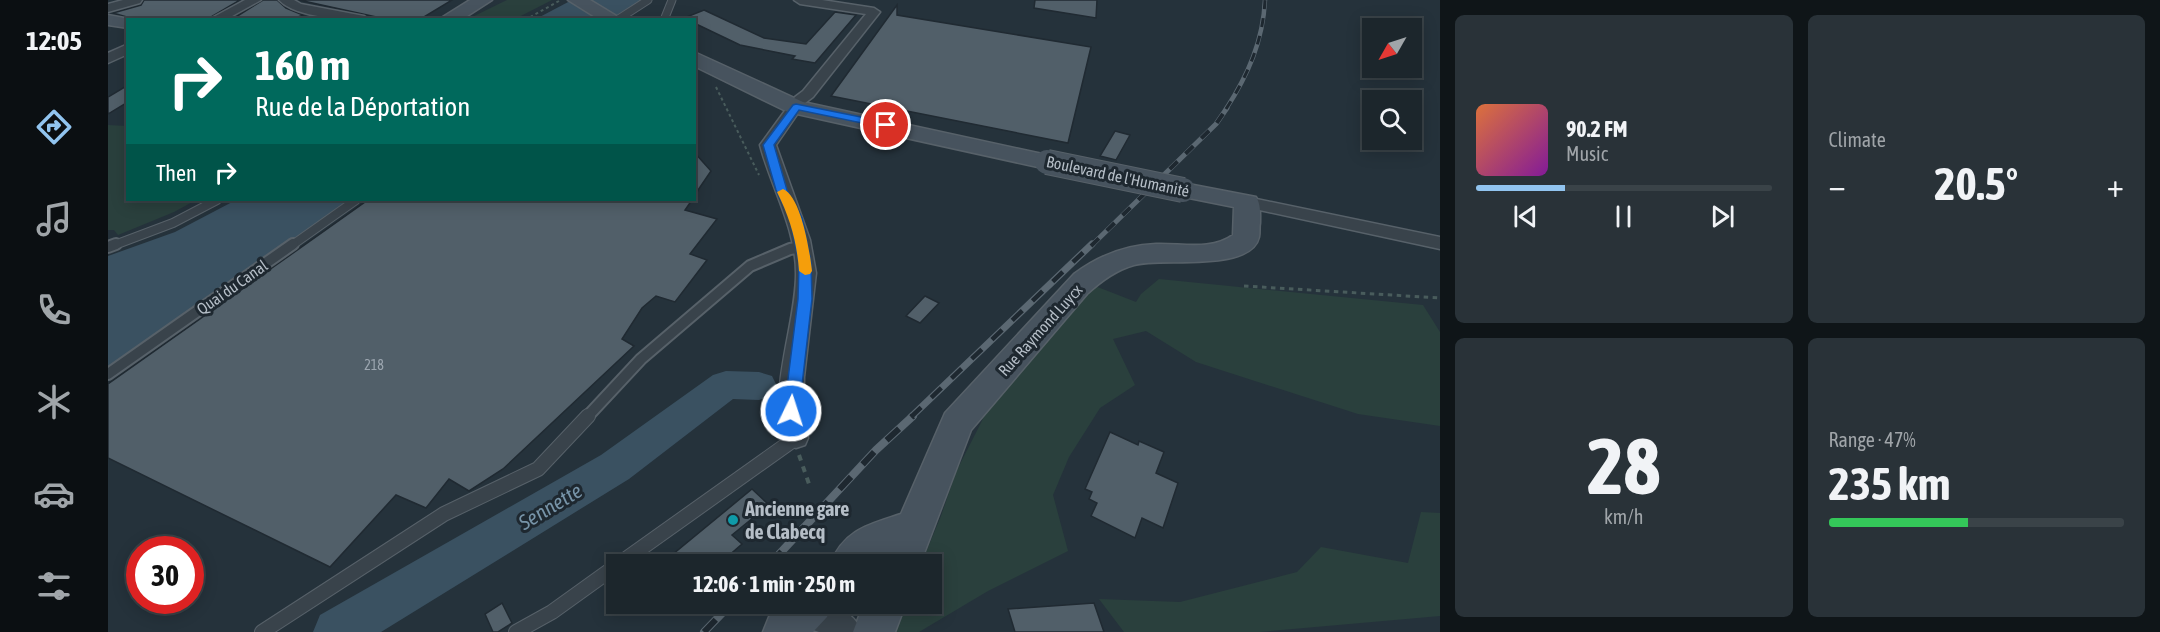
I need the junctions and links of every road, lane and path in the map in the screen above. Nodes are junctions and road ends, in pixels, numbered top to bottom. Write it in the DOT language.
graph roads {
  1 [pos="136,0"];
  2 [pos="255,0"];
  3 [pos="285,0"];
  4 [pos="483,0"];
  5 [pos="561,0"];
  6 [pos="577,0"];
  7 [pos="648,0"];
  8 [pos="673,0"];
  9 [pos="800,0"];
  10 [pos="108,8"];
  11 [pos="325,13"];
  12 [pos="467,15"];
  13 [pos="218,18"];
  14 [pos="313,18"];
  15 [pos="353,18"];
  16 [pos="529,18"];
  17 [pos="612,18"];
  18 [pos="619,18"];
  19 [pos="665,18"];
  20 [pos="108,21"];
  21 [pos="126,23"];
  22 [pos="126,49"];
  23 [pos="108,59"];
  24 [pos="696,59"];
  25 [pos="714,82"];
  26 [pos="796,107"];
  27 [pos="759,177"];
  28 [pos="215,201"];
  29 [pos="355,201"];
  30 [pos="1247,202"];
  31 [pos="1440,243"];
  32 [pos="108,247"];
  33 [pos="803,247"];
  34 [pos="1244,286"];
  35 [pos="1440,298"];
  36 [pos="108,374"];
  37 [pos="796,438"];
  38 [pos="809,484"];
  39 [pos="914,528"];
  40 [pos="633,554"];
  41 [pos="859,554"];
  42 [pos="904,554"];
  43 [pos="606,574"];
  44 [pos="881,614"];
  45 [pos="800,616"];
  46 [pos="262,632"];
  47 [pos="516,632"];
  48 [pos="847,632"];
  49 [pos="874,632"];
  1 -- 10 [label="street"];
  2 -- 13 [label="street"];
  3 -- 11 [label="street"];
  4 -- 12 [label="main road"];
  5 -- 16 [label="path"];
  6 -- 17 [label="main road"];
  7 -- 18 [label="lane"];
  8 -- 19 [label="lane"];
  9 -- 26 [label="street"];
  11 -- 14 [label="street"];
  11 -- 15 [label="street"];
  20 -- 21 [label="main road"];
  22 -- 23 [label="street"];
  24 -- 26 [label="main road, Boulevard de l'Humanité"];
  25 -- 27 [label="path"];
  26 -- 30 [label="main road, Boulevard de l'Humanité, bridge"];
  26 -- 33 [label="street"];
  28 -- 32 [label="lane"];
  29 -- 36 [label="lane, Quai du Canal"];
  30 -- 31 [label="street, Boulevard de l'Humanité"];
  30 -- 39 [label="main road, Rue Raymond Luycx"];
  33 -- 37 [label="street"];
  33 -- 46 [label="lane"];
  34 -- 35 [label="path"];
  37 -- 38 [label="path"];
  37 -- 40 [label="lane"];
  39 -- 41 [label="main road"];
  39 -- 42 [label="main road, Rue Raymond Luycx"];
  43 -- 47 [label="lane"];
  44 -- 49 [label="main road"];
  45 -- 48 [label="street"];
}
